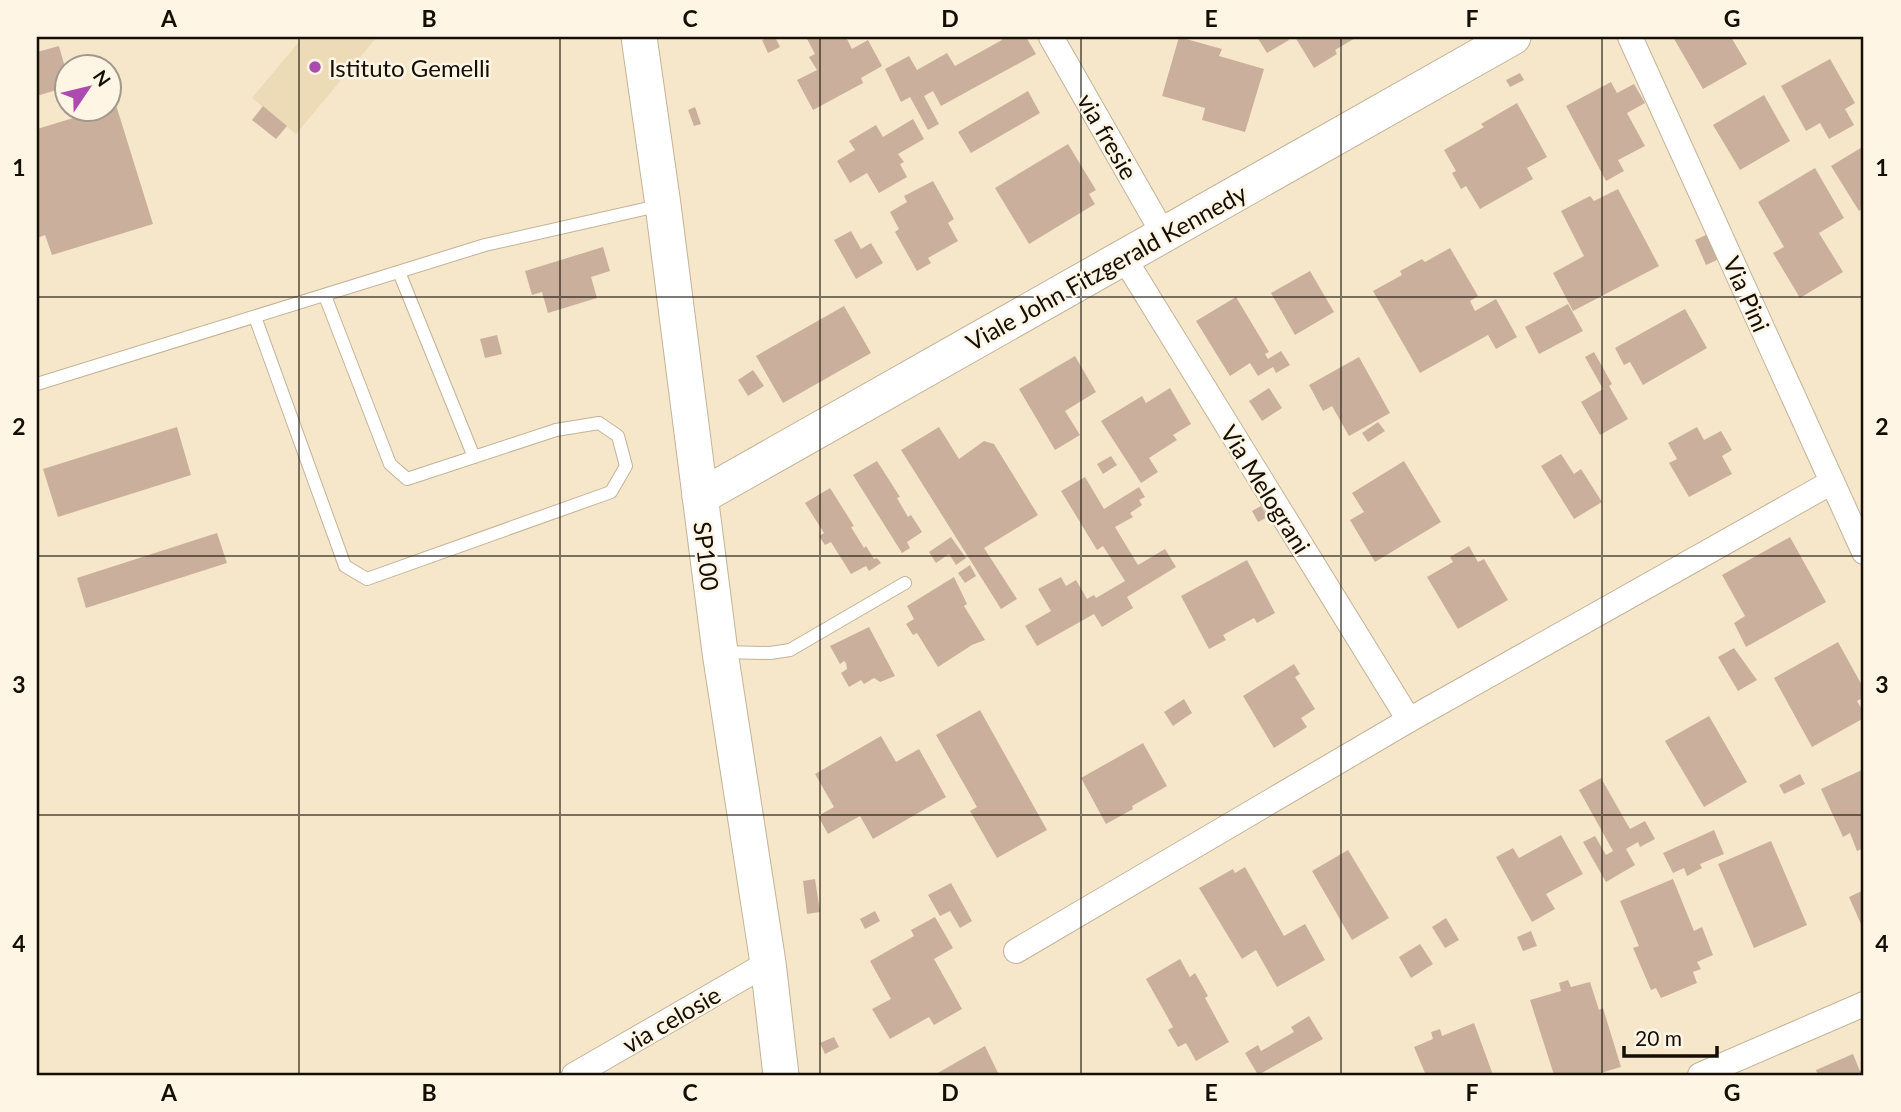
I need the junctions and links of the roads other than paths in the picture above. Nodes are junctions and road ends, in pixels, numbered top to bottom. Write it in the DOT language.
graph roads {
  1 [pos="639,37"];
  2 [pos="1051,37"];
  3 [pos="1513,37"];
  4 [pos="1630,37"];
  5 [pos="1471,47"];
  6 [pos="663,205"];
  7 [pos="1164,235"];
  8 [pos="1124,258"];
  9 [pos="399,271"];
  10 [pos="325,296"];
  11 [pos="255,317"];
  12 [pos="37,384"];
  13 [pos="474,457"];
  14 [pos="1832,481"];
  15 [pos="700,497"];
  16 [pos="1864,551"];
  17 [pos="905,583"];
  18 [pos="720,652"];
  19 [pos="1409,720"];
  20 [pos="1016,951"];
  21 [pos="768,962"];
  22 [pos="1864,1004"];
  23 [pos="574,1075"];
  24 [pos="781,1075"];
  25 [pos="1700,1075"];
  1 -- 6 [label="main road, SP100 / SP100"];
  2 -- 7 [label="street, via fresie"];
  3 -- 5 [label="main road, Viale John Fitzgerald Kennedy"];
  4 -- 14 [label="street, Via Pini"];
  5 -- 7 [label="main road, Viale John Fitzgerald Kennedy"];
  6 -- 9 [label="lane"];
  6 -- 15 [label="main road, SP100 / SP100"];
  7 -- 8 [label="main road, Viale John Fitzgerald Kennedy"];
  8 -- 15 [label="main road, Viale John Fitzgerald Kennedy"];
  8 -- 19 [label="street, Via Melograni"];
  9 -- 10 [label="lane"];
  9 -- 13 [label="lane"];
  10 -- 11 [label="lane"];
  10 -- 13 [label="lane"];
  11 -- 12 [label="lane"];
  11 -- 13 [label="lane"];
  14 -- 16 [label="street, Via Pini"];
  14 -- 19 [label="street"];
  15 -- 18 [label="main road, SP100 / SP100"];
  17 -- 18 [label="lane"];
  18 -- 21 [label="main road, SP100 / SP100"];
  19 -- 20 [label="street"];
  21 -- 23 [label="street, via celosie"];
  21 -- 24 [label="main road, SP100 / SP100"];
  22 -- 25 [label="street"];
}
